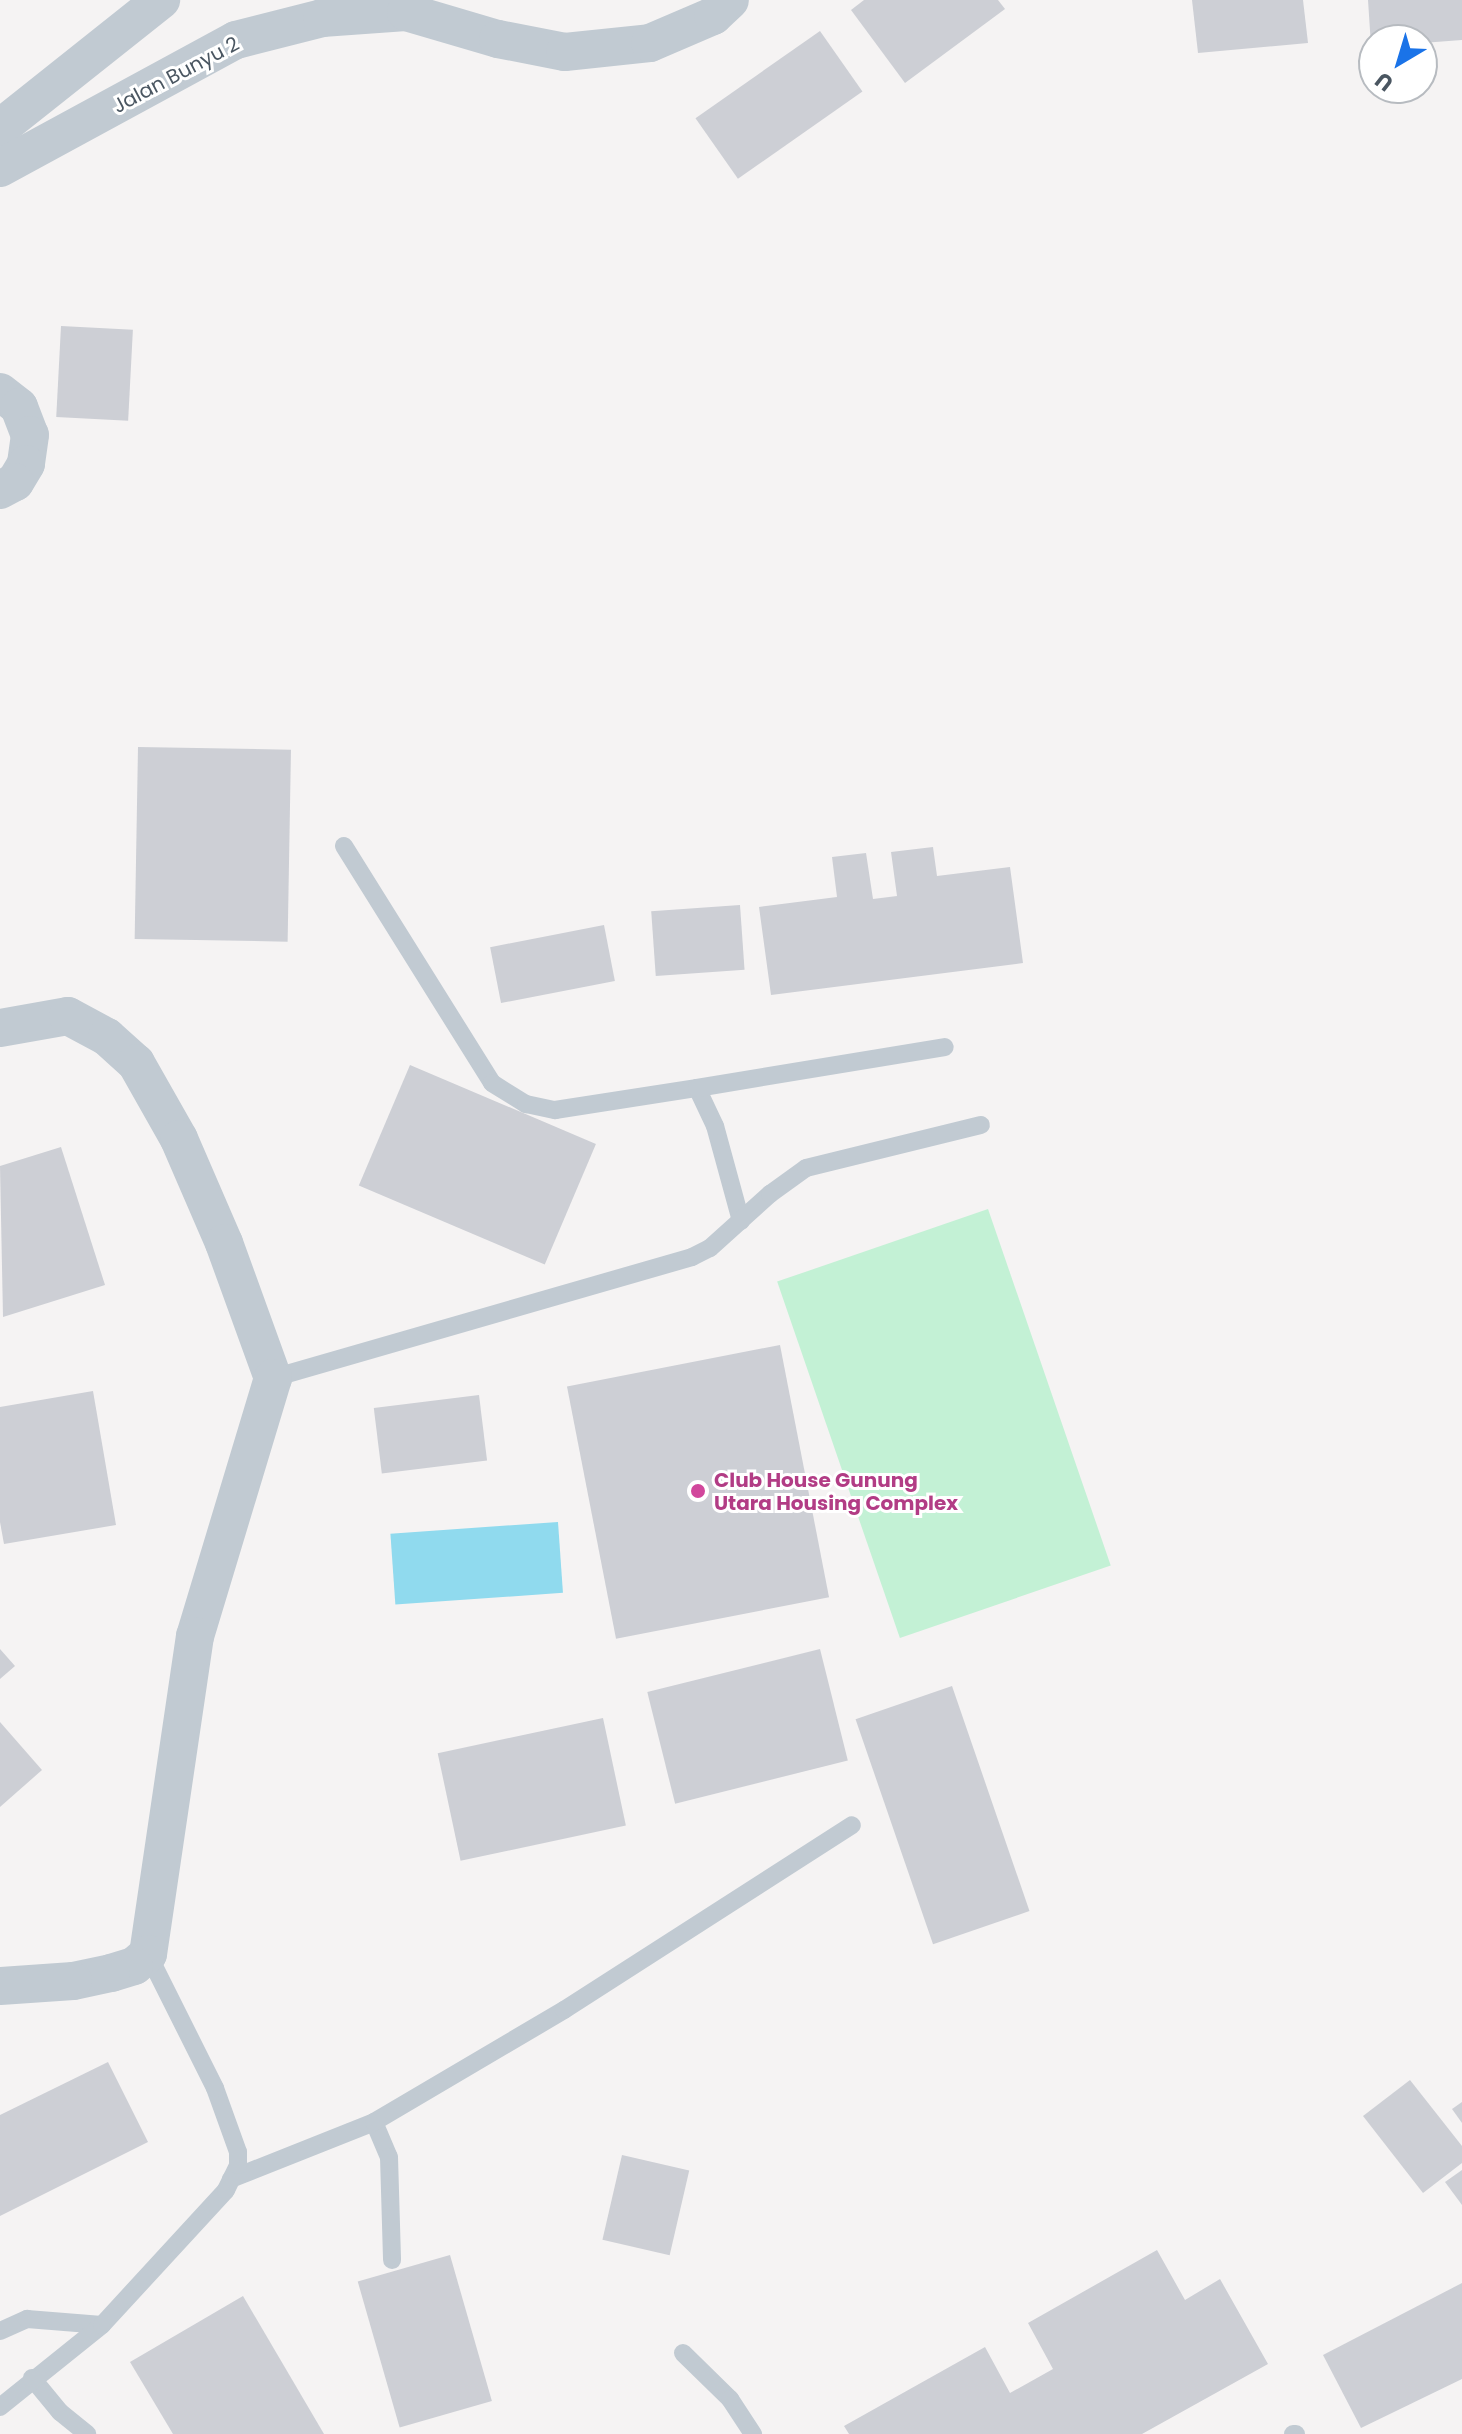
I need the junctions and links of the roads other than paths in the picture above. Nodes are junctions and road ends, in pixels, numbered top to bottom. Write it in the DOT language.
graph roads {
  1 [pos="161,0"];
  2 [pos="730,0"];
  3 [pos="0,128"];
  4 [pos="0,168"];
  5 [pos="0,392"];
  6 [pos="0,490"];
  7 [pos="344,846"];
  8 [pos="0,1028"];
  9 [pos="945,1047"];
  10 [pos="697,1088"];
  11 [pos="981,1125"];
  12 [pos="741,1221"];
  13 [pos="273,1378"];
  14 [pos="852,1825"];
  15 [pos="148,1954"];
  16 [pos="0,1986"];
  17 [pos="374,2122"];
  18 [pos="231,2179"];
  19 [pos="392,2260"];
  20 [pos="102,2325"];
  21 [pos="0,2331"];
  22 [pos="683,2353"];
  23 [pos="32,2378"];
  24 [pos="0,2407"];
  25 [pos="87,2434"];
  26 [pos="753,2434"];
  1 -- 3 [label="street"];
  2 -- 4 [label="street, Jalan Bunyu 2"];
  5 -- 6 [label="street"];
  7 -- 10 [label="lane"];
  8 -- 13 [label="street"];
  9 -- 10 [label="lane"];
  10 -- 12 [label="lane"];
  11 -- 12 [label="lane"];
  12 -- 13 [label="lane"];
  13 -- 15 [label="street"];
  14 -- 17 [label="lane"];
  15 -- 16 [label="street"];
  15 -- 18 [label="lane"];
  17 -- 18 [label="lane"];
  17 -- 19 [label="lane"];
  18 -- 20 [label="lane"];
  20 -- 21 [label="lane"];
  20 -- 23 [label="lane"];
  22 -- 26 [label="lane"];
  23 -- 24 [label="lane"];
  23 -- 25 [label="lane"];
}
